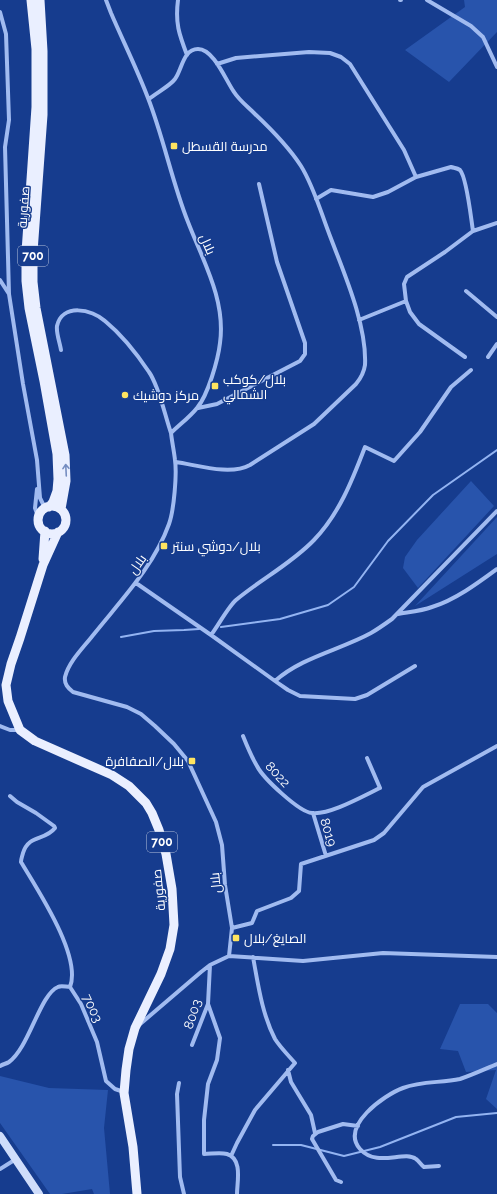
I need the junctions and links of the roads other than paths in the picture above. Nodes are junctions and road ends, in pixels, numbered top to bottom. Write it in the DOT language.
graph roads {
  1 [pos="31,0"];
  2 [pos="40,0"];
  3 [pos="106,0"];
  4 [pos="178,0"];
  5 [pos="426,0"];
  6 [pos="0,12"];
  7 [pos="187,55"];
  8 [pos="217,64"];
  9 [pos="497,68"];
  10 [pos="149,99"];
  11 [pos="416,177"];
  12 [pos="259,184"];
  13 [pos="316,199"];
  14 [pos="497,223"];
  15 [pos="473,231"];
  16 [pos="0,280"];
  17 [pos="466,291"];
  18 [pos="9,294"];
  19 [pos="406,301"];
  20 [pos="497,317"];
  21 [pos="359,320"];
  22 [pos="497,344"];
  23 [pos="61,350"];
  24 [pos="465,357"];
  25 [pos="488,357"];
  26 [pos="471,370"];
  27 [pos="198,408"];
  28 [pos="171,433"];
  29 [pos="176,462"];
  30 [pos="38,485"];
  31 [pos="47,507"];
  32 [pos="61,509"];
  33 [pos="497,511"];
  34 [pos="39,519"];
  35 [pos="45,531"];
  36 [pos="58,532"];
  37 [pos="42,565"];
  38 [pos="497,569"];
  39 [pos="136,583"];
  40 [pos="398,614"];
  41 [pos="211,635"];
  42 [pos="415,666"];
  43 [pos="275,681"];
  44 [pos="0,726"];
  45 [pos="20,730"];
  46 [pos="242,736"];
  47 [pos="497,746"];
  48 [pos="367,758"];
  49 [pos="10,796"];
  50 [pos="313,814"];
  51 [pos="326,856"];
  52 [pos="232,928"];
  53 [pos="229,956"];
  54 [pos="253,957"];
  55 [pos="497,957"];
  56 [pos="210,965"];
  57 [pos="70,987"];
  58 [pos="208,1004"];
  59 [pos="135,1028"];
  60 [pos="192,1045"];
  61 [pos="497,1064"];
  62 [pos="0,1066"];
  63 [pos="288,1070"];
  64 [pos="178,1083"];
  65 [pos="124,1093"];
  66 [pos="358,1126"];
  67 [pos="315,1133"];
  68 [pos="0,1136"];
  69 [pos="231,1156"];
  70 [pos="16,1159"];
  71 [pos="439,1166"];
  72 [pos="0,1169"];
  73 [pos="341,1182"];
  74 [pos="39,1194"];
  75 [pos="137,1194"];
  76 [pos="184,1194"];
  77 [pos="236,1194"];
  1 -- 31 [label="main road, صفورية / 700"];
  32 -- 2 [label="main road, صفورية / 700, one-way"];
  3 -- 10 [label="street, بلال"];
  4 -- 7 [label="street"];
  5 -- 9 [label="street"];
  6 -- 18 [label="street"];
  7 -- 8 [label="street"];
  7 -- 10 [label="street"];
  8 -- 11 [label="street"];
  8 -- 13 [label="street"];
  10 -- 27 [label="street, بلال"];
  11 -- 13 [label="street"];
  11 -- 15 [label="street"];
  12 -- 27 [label="street"];
  13 -- 21 [label="street"];
  14 -- 15 [label="street"];
  15 -- 19 [label="street"];
  16 -- 18 [label="street"];
  17 -- 20 [label="street"];
  18 -- 30 [label="street"];
  19 -- 21 [label="street"];
  19 -- 24 [label="street"];
  21 -- 29 [label="street"];
  22 -- 25 [label="street"];
  23 -- 28 [label="street"];
  26 -- 41 [label="street"];
  27 -- 28 [label="street, بلال"];
  28 -- 29 [label="street, بلال"];
  29 -- 39 [label="street, بلال"];
  30 -- 31 [label="street"];
  30 -- 34 [label="street"];
  31 -- 32 [label="main road"];
  31 -- 34 [label="main road, 700"];
  32 -- 36 [label="main road, 700"];
  33 -- 40 [label="street"];
  34 -- 35 [label="main road"];
  35 -- 36 [label="main road"];
  35 -- 37 [label="main road, 700"];
  36 -- 37 [label="main road, 700"];
  37 -- 45 [label="main road, 700"];
  38 -- 40 [label="street"];
  39 -- 41 [label="street"];
  39 -- 52 [label="street, بلال"];
  40 -- 43 [label="street"];
  41 -- 43 [label="street"];
  42 -- 43 [label="street"];
  44 -- 45 [label="street"];
  45 -- 59 [label="main road, صفورية / 700"];
  46 -- 50 [label="street, 8022"];
  47 -- 51 [label="street"];
  48 -- 50 [label="street"];
  49 -- 57 [label="street"];
  50 -- 51 [label="street, 8019"];
  51 -- 52 [label="street"];
  52 -- 53 [label="street, بلال"];
  53 -- 54 [label="street"];
  53 -- 56 [label="street"];
  54 -- 55 [label="street"];
  54 -- 63 [label="street"];
  56 -- 58 [label="street, 8003"];
  56 -- 59 [label="street"];
  57 -- 62 [label="street, 7003"];
  57 -- 65 [label="street, 7003"];
  58 -- 60 [label="street, 8003"];
  58 -- 69 [label="street"];
  59 -- 65 [label="main road, صفورية / 700"];
  61 -- 66 [label="street"];
  63 -- 67 [label="street"];
  63 -- 69 [label="street"];
  64 -- 76 [label="street"];
  65 -- 75 [label="main road, صفورية / 700"];
  66 -- 67 [label="street"];
  66 -- 71 [label="street"];
  67 -- 73 [label="street"];
  68 -- 70 [label="street"];
  69 -- 77 [label="street"];
  70 -- 72 [label="street"];
  70 -- 74 [label="street"];
}
